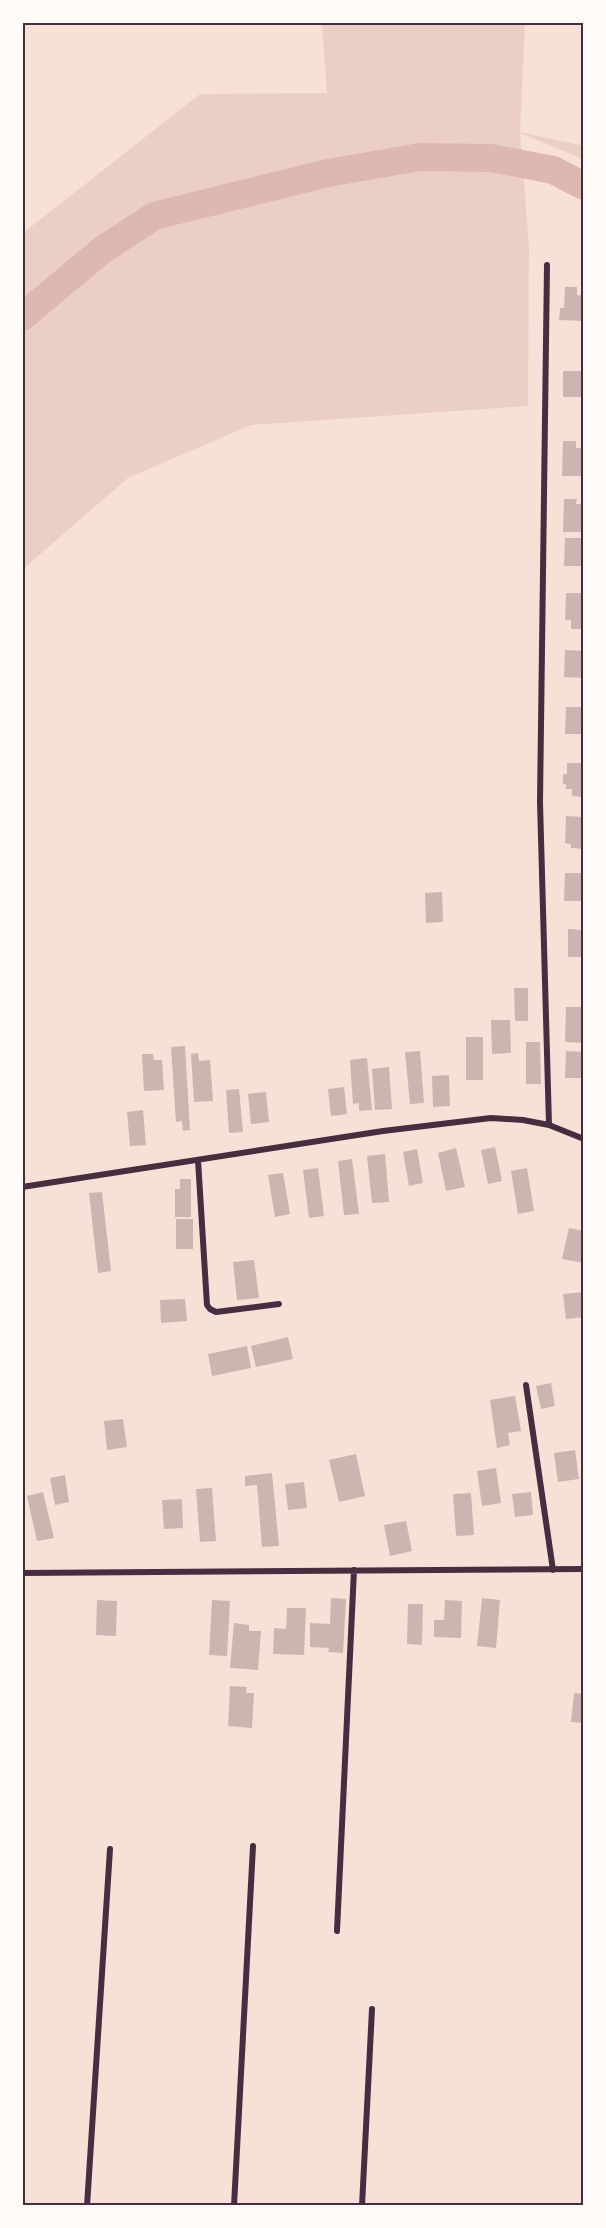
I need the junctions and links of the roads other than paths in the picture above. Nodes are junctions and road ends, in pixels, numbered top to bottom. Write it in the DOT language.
graph roads {
  1 [pos="547,265"];
  2 [pos="549,1125"];
  3 [pos="584,1139"];
  4 [pos="198,1160"];
  5 [pos="22,1187"];
  6 [pos="279,1304"];
  7 [pos="526,1384"];
  8 [pos="584,1569"];
  9 [pos="354,1570"];
  10 [pos="553,1570"];
  11 [pos="22,1573"];
  12 [pos="253,1846"];
  13 [pos="110,1849"];
  14 [pos="337,1931"];
  15 [pos="372,2009"];
  16 [pos="87,2205"];
  17 [pos="234,2205"];
  18 [pos="362,2205"];
  1 -- 2 [label="street"];
  2 -- 3 [label="street"];
  2 -- 4 [label="street"];
  4 -- 5 [label="street"];
  4 -- 6 [label="street"];
  7 -- 10 [label="street"];
  8 -- 10 [label="street"];
  9 -- 10 [label="street"];
  9 -- 11 [label="street"];
  9 -- 14 [label="street"];
  12 -- 17 [label="street"];
  13 -- 16 [label="street"];
  15 -- 18 [label="street"];
}
